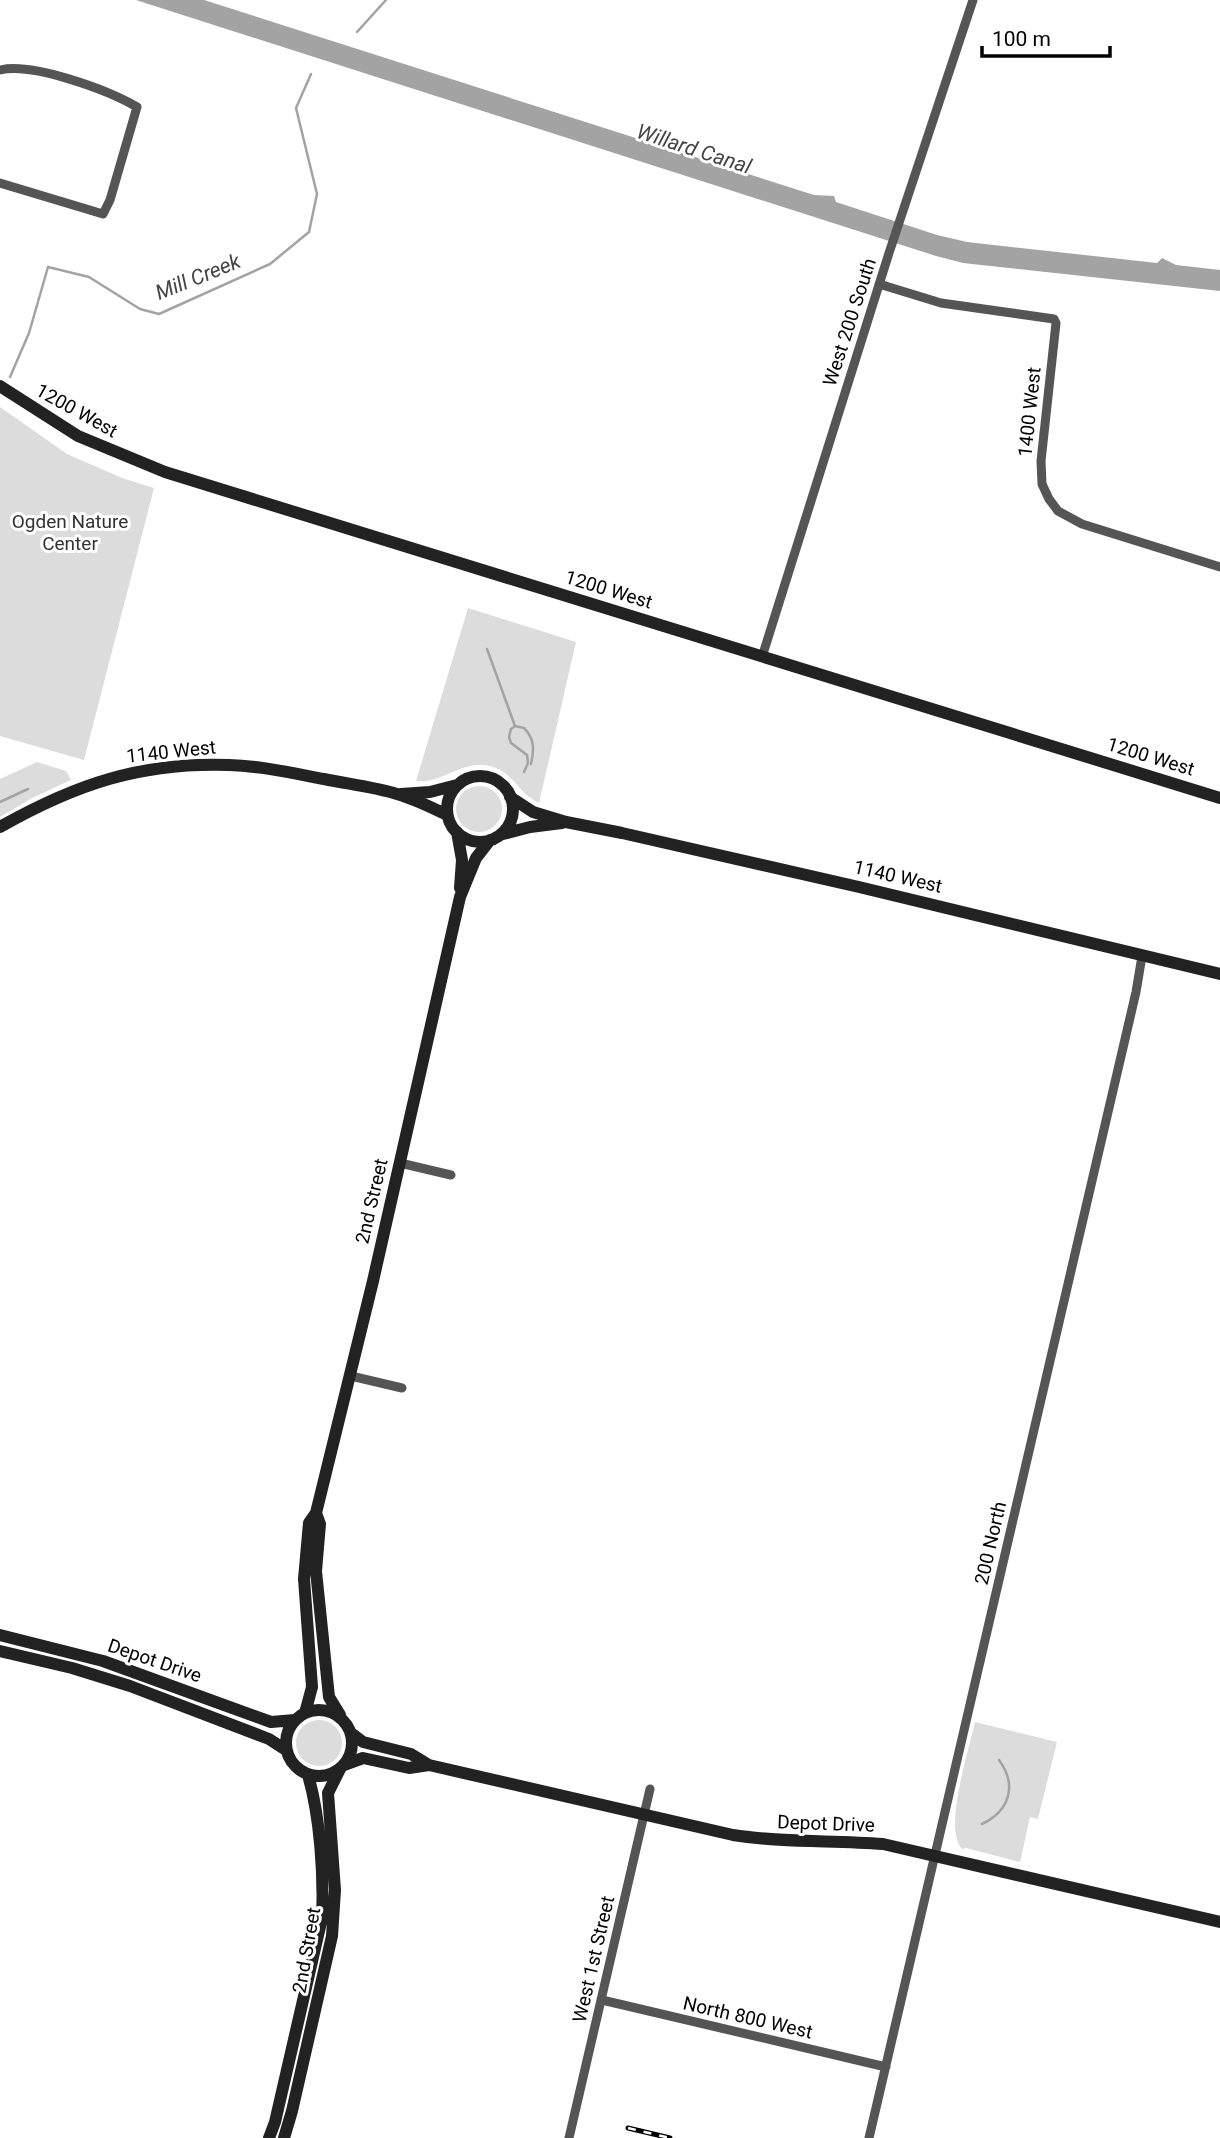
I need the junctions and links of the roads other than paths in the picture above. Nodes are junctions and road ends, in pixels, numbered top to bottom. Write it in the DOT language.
graph roads {
  1 [pos="973,0"];
  2 [pos="0,70"];
  3 [pos="0,183"];
  4 [pos="879,284"];
  5 [pos="0,386"];
  6 [pos="1220,567"];
  7 [pos="762,657"];
  8 [pos="457,785"];
  9 [pos="397,794"];
  10 [pos="510,797"];
  11 [pos="1220,798"];
  12 [pos="447,815"];
  13 [pos="566,822"];
  14 [pos="0,827"];
  15 [pos="457,832"];
  16 [pos="503,834"];
  17 [pos="490,840"];
  18 [pos="460,897"];
  19 [pos="1142,956"];
  20 [pos="1220,974"];
  21 [pos="400,1163"];
  22 [pos="451,1175"];
  23 [pos="351,1376"];
  24 [pos="402,1388"];
  25 [pos="316,1513"];
  26 [pos="0,1634"];
  27 [pos="0,1651"];
  28 [pos="300,1716"];
  29 [pos="341,1717"];
  30 [pos="351,1733"];
  31 [pos="286,1750"];
  32 [pos="429,1765"];
  33 [pos="342,1767"];
  34 [pos="308,1775"];
  35 [pos="650,1789"];
  36 [pos="645,1814"];
  37 [pos="935,1855"];
  38 [pos="1220,1922"];
  39 [pos="602,2000"];
  40 [pos="886,2067"];
  41 [pos="269,2138"];
  42 [pos="284,2138"];
  43 [pos="569,2138"];
  44 [pos="869,2138"];
  1 -- 4 [label="street, West 200 South"];
  2 -- 3 [label="street"];
  4 -- 6 [label="street, 1400 West"];
  4 -- 7 [label="street, West 200 South"];
  5 -- 7 [label="street, 1200 West"];
  7 -- 11 [label="street, 1200 West"];
  8 -- 9 [label="street, 1140 West"];
  8 -- 10 [label="street"];
  8 -- 12 [label="street"];
  9 -- 12 [label="street, 1140 West"];
  9 -- 14 [label="street, 1140 West"];
  10 -- 13 [label="street, 1140 West"];
  10 -- 16 [label="street"];
  12 -- 15 [label="street"];
  13 -- 16 [label="street, 1140 West"];
  13 -- 19 [label="street, 1140 West"];
  15 -- 17 [label="street"];
  15 -- 18 [label="street, 2nd Street"];
  16 -- 17 [label="street"];
  17 -- 18 [label="street, 2nd Street"];
  18 -- 21 [label="street, 2nd Street"];
  19 -- 20 [label="street, 1140 West"];
  19 -- 37 [label="street, 200 North"];
  21 -- 22 [label="street"];
  21 -- 23 [label="street, 2nd Street"];
  23 -- 24 [label="street"];
  23 -- 25 [label="street, 2nd Street"];
  25 -- 28 [label="street, 2nd Street"];
  25 -- 29 [label="street, 2nd Street"];
  26 -- 28 [label="street, Depot Drive"];
  27 -- 31 [label="street, Depot Drive"];
  28 -- 29 [label="street"];
  28 -- 31 [label="street"];
  29 -- 30 [label="street"];
  30 -- 32 [label="street, Depot Drive"];
  30 -- 33 [label="street"];
  31 -- 34 [label="street"];
  32 -- 33 [label="street, Depot Drive"];
  32 -- 36 [label="street, Depot Drive"];
  33 -- 34 [label="street"];
  33 -- 42 [label="street, 2nd Street"];
  34 -- 41 [label="street, 2nd Street"];
  35 -- 36 [label="street, West 1st Street"];
  36 -- 37 [label="street, Depot Drive"];
  36 -- 39 [label="street, West 1st Street"];
  37 -- 38 [label="street, Depot Drive"];
  37 -- 40 [label="street, 200 North"];
  39 -- 40 [label="street, North 800 West"];
  39 -- 43 [label="street, West 1st Street"];
  40 -- 44 [label="street, 200 North"];
}
